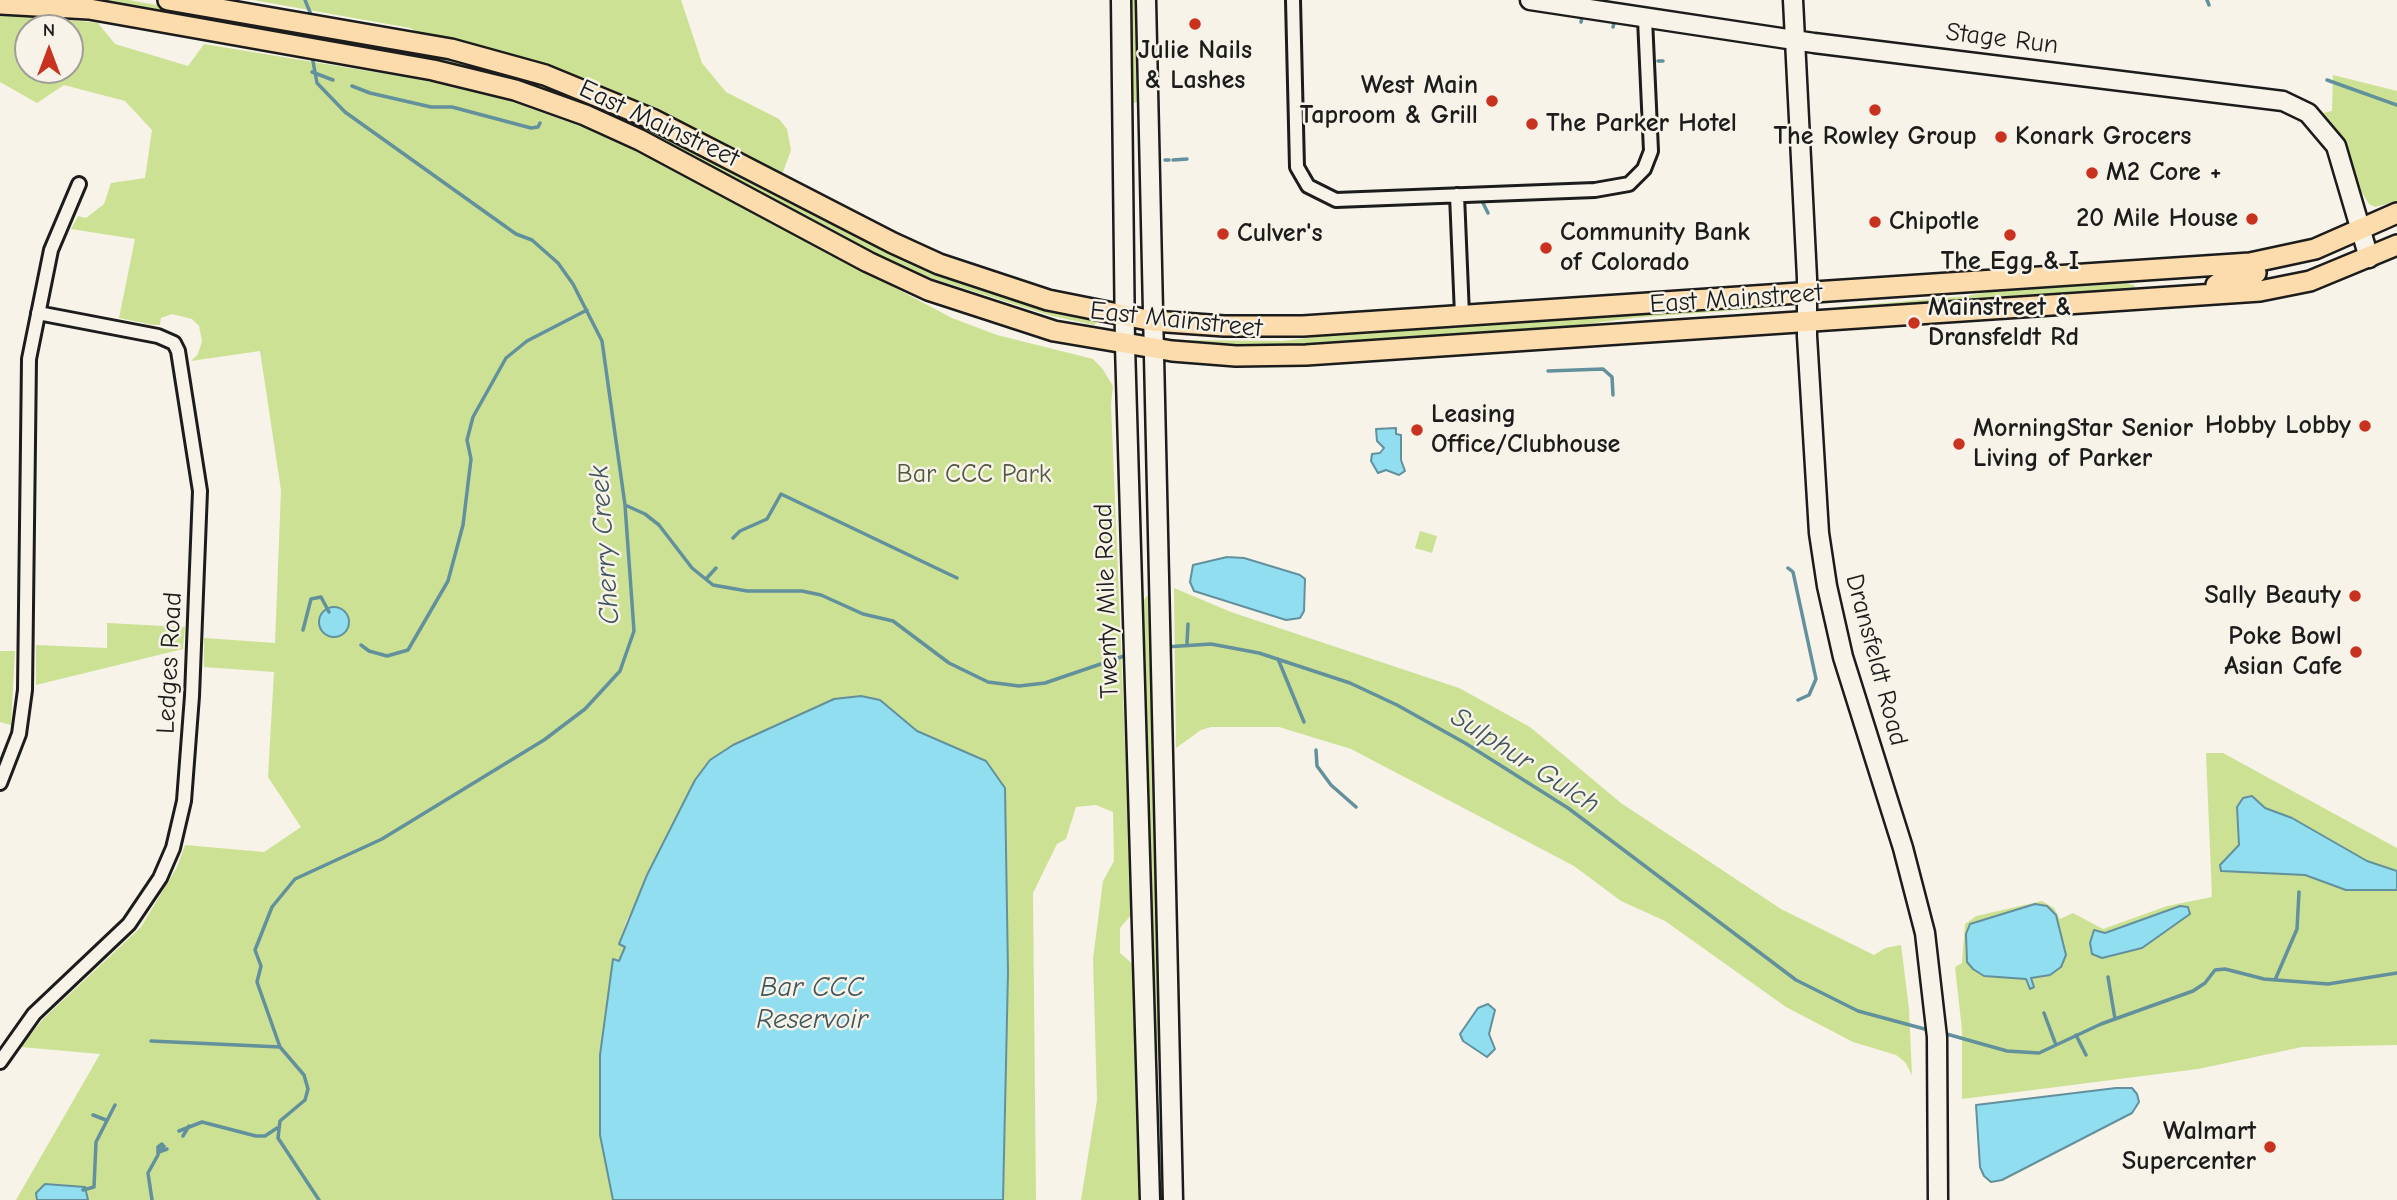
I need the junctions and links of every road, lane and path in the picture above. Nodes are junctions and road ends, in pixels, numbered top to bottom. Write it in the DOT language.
graph roads {
  1 [pos="167,0"];
  2 [pos="1121,0"];
  3 [pos="1146,0"];
  4 [pos="1293,0"];
  5 [pos="1530,0"];
  6 [pos="1793,0"];
  7 [pos="0,4"];
  8 [pos="1645,19"];
  9 [pos="1794,39"];
  10 [pos="79,184"];
  11 [pos="1457,195"];
  12 [pos="2397,213"];
  13 [pos="2360,230"];
  14 [pos="2397,245"];
  15 [pos="2292,256"];
  16 [pos="2369,258"];
  17 [pos="1807,292"];
  18 [pos="2215,294"];
  19 [pos="38,313"];
  20 [pos="1462,315"];
  21 [pos="1125,316"];
  22 [pos="1153,321"];
  23 [pos="1807,321"];
  24 [pos="1125,345"];
  25 [pos="1154,349"];
  26 [pos="0,783"];
  27 [pos="0,1062"];
  28 [pos="1150,1200"];
  29 [pos="1173,1200"];
  30 [pos="1938,1200"];
  1 -- 21 [label="main road, East Mainstreet"];
  2 -- 21 [label="main road, Twenty Mile Road"];
  3 -- 22 [label="main road, Twenty Mile Road"];
  4 -- 11 [label="street"];
  5 -- 8 [label="main road, Stage Run"];
  6 -- 9 [label="main road, Dransfeldt Road"];
  7 -- 24 [label="main road, East Mainstreet"];
  8 -- 9 [label="main road, Stage Run"];
  8 -- 11 [label="street"];
  9 -- 13 [label="main road, Stage Run"];
  9 -- 17 [label="main road, Dransfeldt Road"];
  10 -- 19 [label="street"];
  11 -- 20 [label="street"];
  12 -- 13 [label="main road, East Mainstreet"];
  13 -- 15 [label="main road, East Mainstreet"];
  13 -- 16 [label="main road, Stage Run"];
  14 -- 16 [label="main road, East Mainstreet"];
  15 -- 17 [label="main road, East Mainstreet"];
  15 -- 18 [label="main road"];
  16 -- 18 [label="main road, East Mainstreet"];
  17 -- 20 [label="main road, East Mainstreet"];
  17 -- 23 [label="main road, Dransfeldt Road"];
  18 -- 23 [label="main road, East Mainstreet"];
  19 -- 26 [label="street"];
  19 -- 27 [label="street, Ledges Road"];
  20 -- 22 [label="main road, East Mainstreet"];
  21 -- 22 [label="main road, East Mainstreet"];
  21 -- 24 [label="main road, Twenty Mile Road"];
  22 -- 25 [label="main road, Twenty Mile Road"];
  23 -- 25 [label="main road, East Mainstreet"];
  23 -- 30 [label="main road, Dransfeldt Road"];
  24 -- 25 [label="main road, East Mainstreet"];
  24 -- 28 [label="main road, Twenty Mile Road"];
  25 -- 29 [label="main road, Twenty Mile Road"];
}
